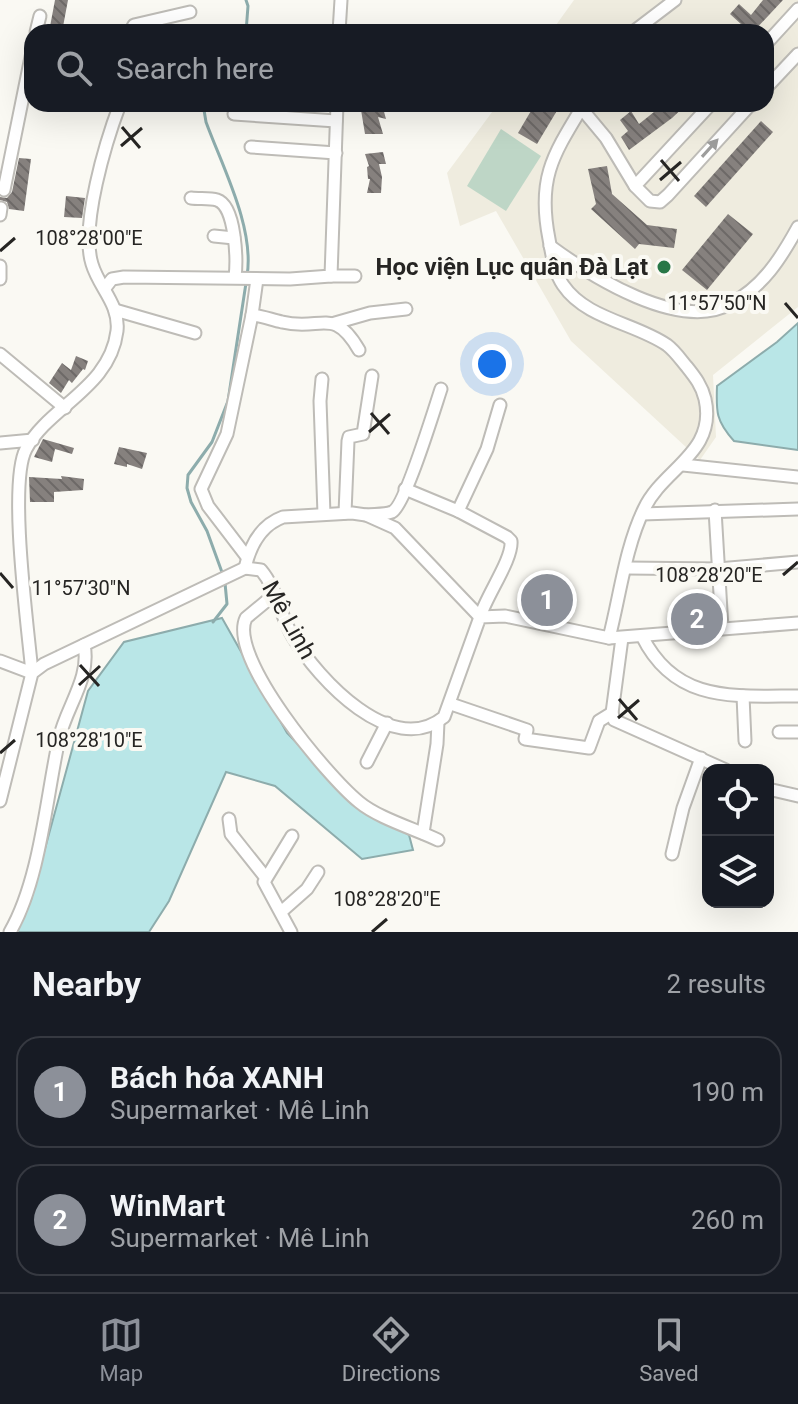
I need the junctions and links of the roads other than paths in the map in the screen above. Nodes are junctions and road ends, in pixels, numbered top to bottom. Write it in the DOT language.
graph roads {
  1 [pos="341,0"];
  2 [pos="675,0"];
  3 [pos="798,9"];
  4 [pos="190,12"];
  5 [pos="40,16"];
  6 [pos="38,24"];
  7 [pos="138,24"];
  8 [pos="340,24"];
  9 [pos="644,24"];
  10 [pos="774,35"];
  11 [pos="798,54"];
  12 [pos="774,80"];
  13 [pos="24,91"];
  14 [pos="118,112"];
  15 [pos="337,112"];
  16 [pos="579,112"];
  17 [pos="587,112"];
  18 [pos="704,112"];
  19 [pos="744,112"];
  20 [pos="234,114"];
  21 [pos="336,121"];
  22 [pos="251,147"];
  23 [pos="336,153"];
  24 [pos="635,186"];
  25 [pos="4,190"];
  26 [pos="191,198"];
  27 [pos="798,227"];
  28 [pos="214,236"];
  29 [pos="234,238"];
  30 [pos="550,246"];
  31 [pos="0,266"];
  32 [pos="331,276"];
  33 [pos="355,276"];
  34 [pos="245,278"];
  35 [pos="0,279"];
  36 [pos="105,288"];
  37 [pos="406,309"];
  38 [pos="115,310"];
  39 [pos="252,315"];
  40 [pos="335,323"];
  41 [pos="195,333"];
  42 [pos="359,350"];
  43 [pos="0,354"];
  44 [pos="372,376"];
  45 [pos="322,379"];
  46 [pos="441,389"];
  47 [pos="500,405"];
  48 [pos="65,408"];
  49 [pos="33,440"];
  50 [pos="0,443"];
  51 [pos="683,465"];
  52 [pos="798,477"];
  53 [pos="405,489"];
  54 [pos="798,509"];
  55 [pos="715,510"];
  56 [pos="458,511"];
  57 [pos="345,513"];
  58 [pos="324,514"];
  59 [pos="642,514"];
  60 [pos="366,515"];
  61 [pos="798,562"];
  62 [pos="243,565"];
  63 [pos="627,568"];
  64 [pos="718,569"];
  65 [pos="275,594"];
  66 [pos="480,617"];
  67 [pos="798,623"];
  68 [pos="722,628"];
  69 [pos="642,636"];
  70 [pos="616,638"];
  71 [pos="84,645"];
  72 [pos="0,661"];
  73 [pos="32,673"];
  74 [pos="743,696"];
  75 [pos="798,696"];
  76 [pos="451,704"];
  77 [pos="612,713"];
  78 [pos="438,722"];
  79 [pos="387,723"];
  80 [pos="779,732"];
  81 [pos="798,732"];
  82 [pos="745,741"];
  83 [pos="701,758"];
  84 [pos="367,762"];
  85 [pos="714,764"];
  86 [pos="774,790"];
  87 [pos="798,796"];
  88 [pos="0,801"];
  89 [pos="229,819"];
  90 [pos="423,833"];
  91 [pos="292,836"];
  92 [pos="438,840"];
  93 [pos="672,854"];
  94 [pos="318,872"];
  95 [pos="266,878"];
  96 [pos="281,912"];
  97 [pos="10,932"];
  98 [pos="291,932"];
  1 -- 8 [label="street"];
  2 -- 9 [label="street"];
  3 -- 10 [label="street"];
  4 -- 7 [label="street"];
  5 -- 6 [label="street"];
  11 -- 12 [label="street"];
  13 -- 25 [label="street"];
  14 -- 36 [label="street"];
  15 -- 21 [label="street"];
  16 -- 30 [label="street"];
  17 -- 24 [label="street"];
  18 -- 24 [label="street"];
  24 -- 19 [label="street, one-way"];
  20 -- 21 [label="street"];
  21 -- 23 [label="street"];
  22 -- 23 [label="street"];
  23 -- 32 [label="street"];
  26 -- 29 [label="street"];
  27 -- 30 [label="street"];
  28 -- 29 [label="street"];
  29 -- 34 [label="street"];
  30 -- 51 [label="street"];
  31 -- 35 [label="street"];
  32 -- 33 [label="street"];
  32 -- 34 [label="street"];
  34 -- 36 [label="street"];
  34 -- 39 [label="street"];
  36 -- 38 [label="street"];
  37 -- 40 [label="street"];
  38 -- 41 [label="street"];
  38 -- 48 [label="street"];
  39 -- 40 [label="street"];
  39 -- 62 [label="street"];
  40 -- 42 [label="street"];
  43 -- 48 [label="street"];
  44 -- 57 [label="street"];
  45 -- 58 [label="street"];
  46 -- 53 [label="street"];
  47 -- 56 [label="street"];
  48 -- 49 [label="street"];
  49 -- 50 [label="street"];
  49 -- 73 [label="street"];
  51 -- 52 [label="street"];
  51 -- 59 [label="street"];
  53 -- 56 [label="street"];
  53 -- 60 [label="street"];
  54 -- 55 [label="street"];
  55 -- 59 [label="street"];
  55 -- 64 [label="street"];
  56 -- 66 [label="street"];
  57 -- 58 [label="street, Mê Linh"];
  57 -- 60 [label="street, Mê Linh"];
  58 -- 62 [label="street, Mê Linh"];
  59 -- 63 [label="street"];
  60 -- 66 [label="street, Mê Linh"];
  61 -- 64 [label="street"];
  62 -- 65 [label="street, Mê Linh"];
  62 -- 71 [label="street, Mê Linh"];
  63 -- 64 [label="street"];
  63 -- 70 [label="street"];
  64 -- 68 [label="street"];
  65 -- 79 [label="street, Mê Linh"];
  65 -- 90 [label="street"];
  66 -- 70 [label="street"];
  66 -- 76 [label="street"];
  67 -- 68 [label="street"];
  68 -- 69 [label="street"];
  69 -- 70 [label="street"];
  69 -- 74 [label="street"];
  70 -- 77 [label="street"];
  71 -- 73 [label="street, Mê Linh"];
  71 -- 97 [label="street"];
  72 -- 73 [label="street"];
  73 -- 88 [label="street"];
  74 -- 75 [label="street"];
  74 -- 82 [label="street"];
  76 -- 77 [label="street"];
  76 -- 78 [label="street"];
  77 -- 83 [label="street"];
  78 -- 79 [label="street, Mê Linh"];
  78 -- 90 [label="street"];
  79 -- 84 [label="street"];
  80 -- 81 [label="street"];
  83 -- 85 [label="street"];
  83 -- 93 [label="street"];
  86 -- 87 [label="street"];
  89 -- 95 [label="street"];
  90 -- 92 [label="street"];
  91 -- 95 [label="street"];
  94 -- 96 [label="street"];
  95 -- 96 [label="street"];
  96 -- 98 [label="street"];
}
